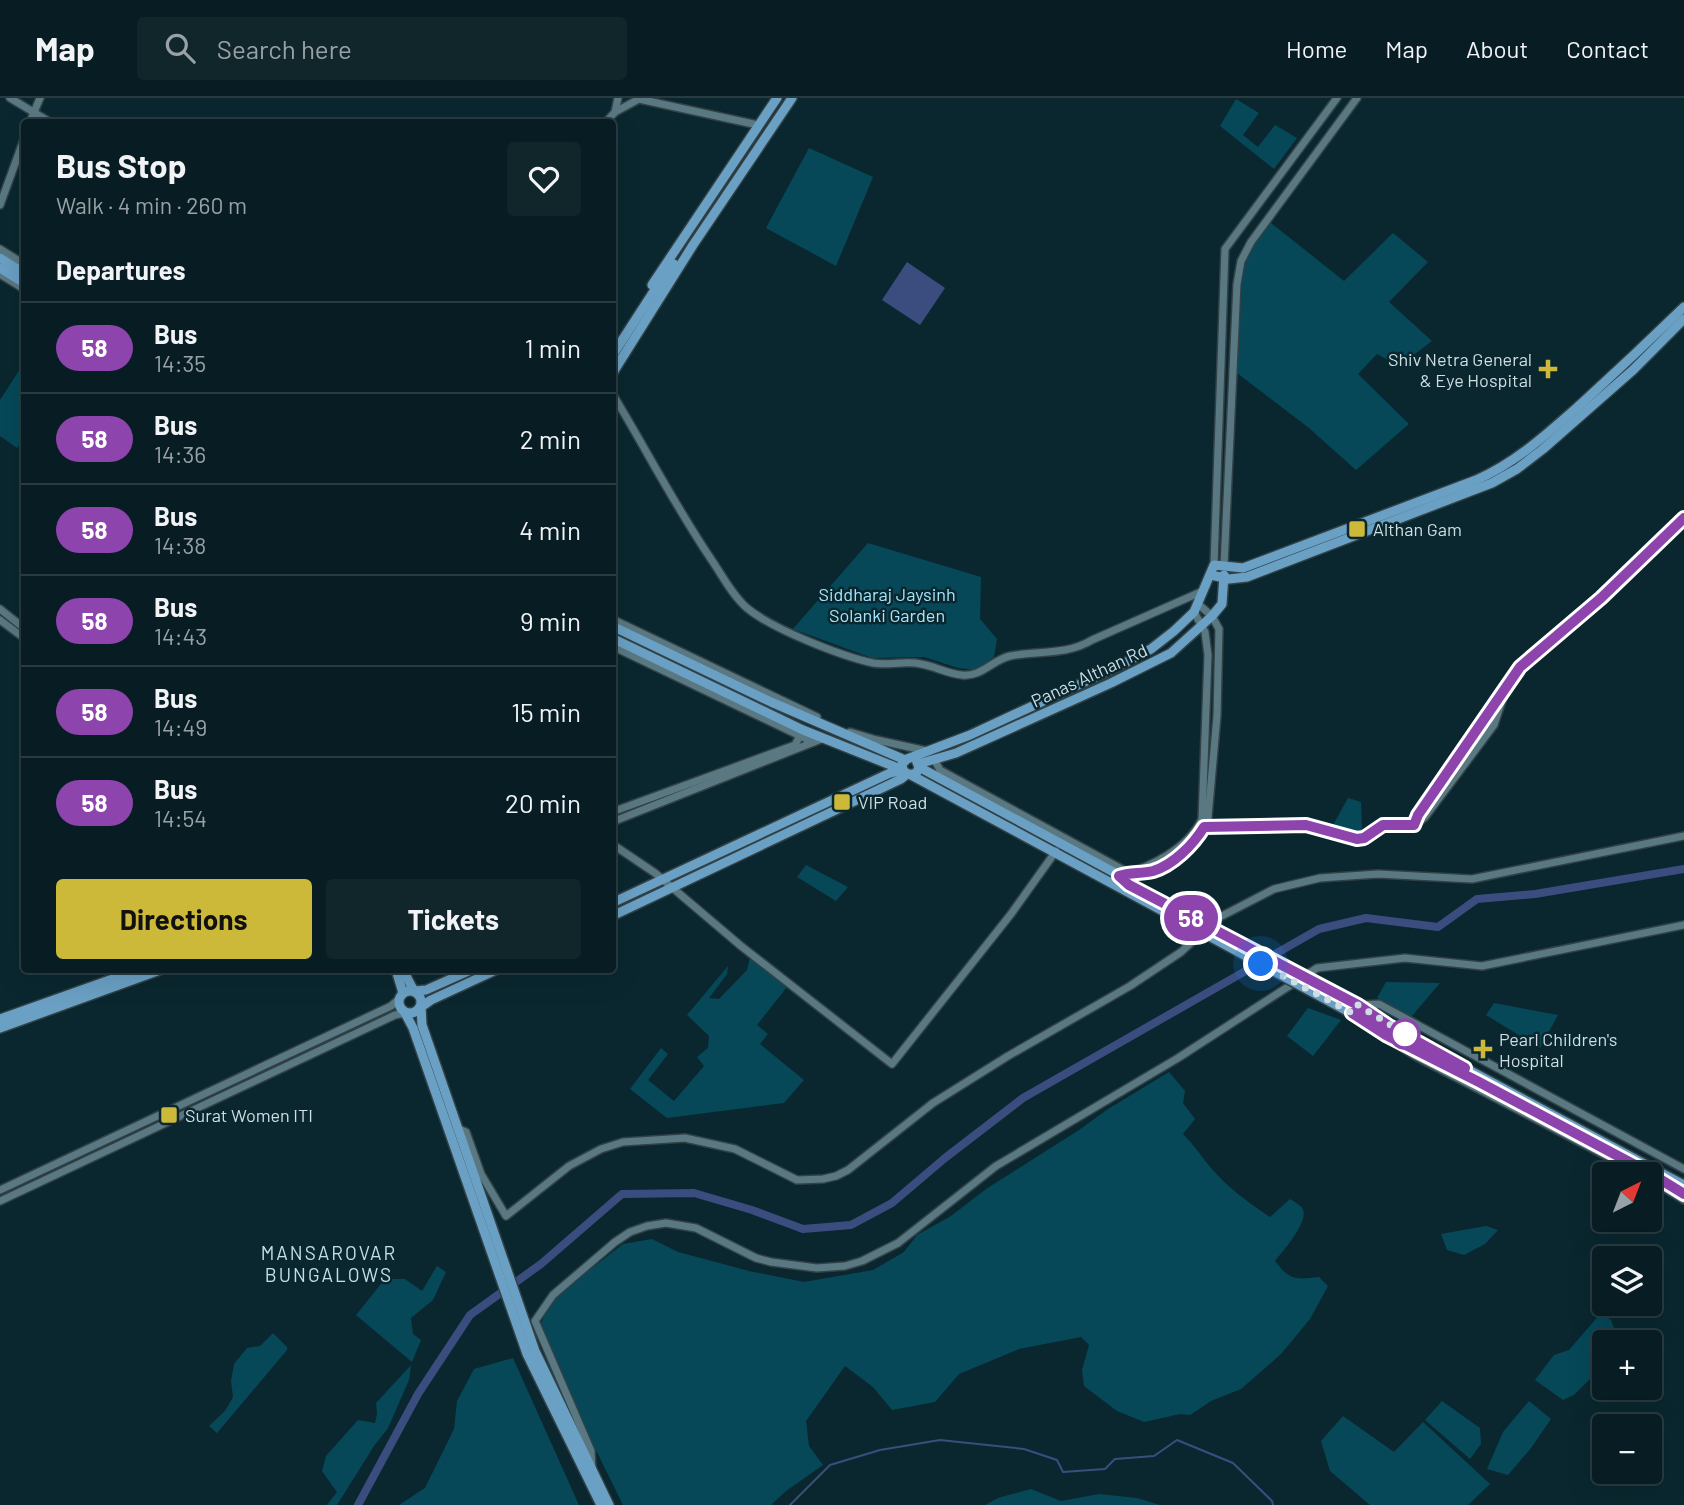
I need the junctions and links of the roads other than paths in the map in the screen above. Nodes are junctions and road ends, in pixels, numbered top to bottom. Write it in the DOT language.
graph roads {
  1 [pos="10,98"];
  2 [pos="40,98"];
  3 [pos="618,98"];
  4 [pos="638,98"];
  5 [pos="777,98"];
  6 [pos="786,98"];
  7 [pos="792,98"];
  8 [pos="1337,98"];
  9 [pos="1357,98"];
  10 [pos="615,112"];
  11 [pos="34,113"];
  12 [pos="31,119"];
  13 [pos="45,119"];
  14 [pos="609,119"];
  15 [pos="758,125"];
  16 [pos="21,146"];
  17 [pos="0,205"];
  18 [pos="0,249"];
  19 [pos="0,258"];
  20 [pos="21,262"];
  21 [pos="0,268"];
  22 [pos="21,271"];
  23 [pos="0,274"];
  24 [pos="666,277"];
  25 [pos="21,281"];
  26 [pos="21,287"];
  27 [pos="1684,307"];
  28 [pos="1684,319"];
  29 [pos="616,339"];
  30 [pos="616,350"];
  31 [pos="616,358"];
  32 [pos="616,368"];
  33 [pos="616,400"];
  34 [pos="1684,518"];
  35 [pos="1216,569"];
  36 [pos="1224,578"];
  37 [pos="1204,591"];
  38 [pos="1196,608"];
  39 [pos="0,609"];
  40 [pos="1212,616"];
  41 [pos="0,620"];
  42 [pos="616,622"];
  43 [pos="1202,625"];
  44 [pos="21,626"];
  45 [pos="616,627"];
  46 [pos="625,629"];
  47 [pos="21,636"];
  48 [pos="619,646"];
  49 [pos="801,733"];
  50 [pos="851,735"];
  51 [pos="819,741"];
  52 [pos="928,751"];
  53 [pos="935,761"];
  54 [pos="911,767"];
  55 [pos="616,811"];
  56 [pos="616,820"];
  57 [pos="1204,827"];
  58 [pos="1684,836"];
  59 [pos="1060,844"];
  60 [pos="616,847"];
  61 [pos="1054,853"];
  62 [pos="1105,864"];
  63 [pos="1131,872"];
  64 [pos="1119,876"];
  65 [pos="662,879"];
  66 [pos="1127,888"];
  67 [pos="672,889"];
  68 [pos="616,902"];
  69 [pos="616,914"];
  70 [pos="1684,925"];
  71 [pos="130,973"];
  72 [pos="152,973"];
  73 [pos="397,973"];
  74 [pos="405,973"];
  75 [pos="464,973"];
  76 [pos="490,973"];
  77 [pos="414,991"];
  78 [pos="401,996"];
  79 [pos="421,1007"];
  80 [pos="1354,1009"];
  81 [pos="405,1013"];
  82 [pos="0,1019"];
  83 [pos="0,1028"];
  84 [pos="459,1129"];
  85 [pos="121,1133"];
  86 [pos="125,1142"];
  87 [pos="1618,1162"];
  88 [pos="1684,1169"];
  89 [pos="469,1173"];
  90 [pos="1684,1179"];
  91 [pos="1662,1186"];
  92 [pos="1684,1189"];
  93 [pos="0,1190"];
  94 [pos="1684,1200"];
  95 [pos="0,1201"];
  96 [pos="581,1456"];
  97 [pos="592,1470"];
  98 [pos="601,1505"];
  99 [pos="609,1505"];
  1 -- 11 [label="street"];
  2 -- 11 [label="street"];
  3 -- 10 [label="street"];
  4 -- 10 [label="street"];
  4 -- 15 [label="street"];
  5 -- 15 [label="main road"];
  6 -- 24 [label="main road"];
  7 -- 32 [label="main road"];
  8 -- 35 [label="street"];
  9 -- 35 [label="street"];
  10 -- 14 [label="street"];
  11 -- 12 [label="street"];
  11 -- 13 [label="street"];
  15 -- 29 [label="main road"];
  16 -- 17 [label="street"];
  18 -- 20 [label="street"];
  19 -- 22 [label="main road"];
  21 -- 25 [label="main road"];
  23 -- 26 [label="street"];
  24 -- 30 [label="main road"];
  24 -- 31 [label="main road"];
  27 -- 35 [label="main road"];
  28 -- 36 [label="main road"];
  33 -- 37 [label="street"];
  34 -- 57 [label="street"];
  35 -- 36 [label="main road"];
  35 -- 37 [label="main road, Panas Althan Rd"];
  36 -- 40 [label="main road, Panas Althan Rd"];
  37 -- 38 [label="main road, Panas Althan Rd"];
  38 -- 40 [label="street"];
  38 -- 43 [label="street"];
  38 -- 52 [label="main road, Panas Althan Rd"];
  39 -- 44 [label="street"];
  40 -- 43 [label="main road, Panas Althan Rd"];
  40 -- 57 [label="street"];
  41 -- 47 [label="street"];
  42 -- 46 [label="street"];
  43 -- 53 [label="main road, Panas Althan Rd"];
  43 -- 63 [label="street"];
  45 -- 46 [label="main road"];
  46 -- 50 [label="main road"];
  48 -- 49 [label="main road"];
  49 -- 51 [label="main road"];
  49 -- 55 [label="street"];
  50 -- 52 [label="street"];
  50 -- 54 [label="main road"];
  51 -- 54 [label="main road"];
  51 -- 56 [label="street"];
  52 -- 54 [label="main road, Panas Althan Rd"];
  53 -- 54 [label="main road, Panas Althan Rd"];
  53 -- 62 [label="street"];
  54 -- 59 [label="main road"];
  54 -- 61 [label="main road"];
  54 -- 65 [label="main road"];
  54 -- 67 [label="main road"];
  57 -- 63 [label="street"];
  58 -- 84 [label="street"];
  59 -- 61 [label="street"];
  59 -- 62 [label="main road"];
  60 -- 65 [label="street"];
  61 -- 66 [label="main road"];
  61 -- 67 [label="street"];
  62 -- 63 [label="street"];
  62 -- 64 [label="main road"];
  63 -- 64 [label="street"];
  64 -- 66 [label="main road"];
  65 -- 67 [label="street"];
  65 -- 68 [label="main road"];
  66 -- 80 [label="main road, bridge"];
  67 -- 69 [label="main road"];
  70 -- 97 [label="street"];
  71 -- 82 [label="main road"];
  72 -- 83 [label="main road"];
  73 -- 78 [label="main road"];
  74 -- 77 [label="main road"];
  75 -- 77 [label="main road"];
  76 -- 79 [label="main road"];
  77 -- 78 [label="main road"];
  77 -- 79 [label="main road"];
  78 -- 81 [label="main road"];
  78 -- 85 [label="street"];
  79 -- 81 [label="main road"];
  79 -- 84 [label="main road"];
  80 -- 87 [label="street"];
  80 -- 88 [label="street"];
  80 -- 90 [label="main road"];
  80 -- 92 [label="main road"];
  80 -- 92 [label="main road"];
  81 -- 86 [label="street"];
  81 -- 89 [label="main road"];
  84 -- 89 [label="main road"];
  85 -- 86 [label="street"];
  85 -- 93 [label="street"];
  86 -- 95 [label="street"];
  89 -- 96 [label="main road"];
  91 -- 94 [label="street"];
  96 -- 97 [label="main road"];
  96 -- 98 [label="main road"];
  97 -- 99 [label="main road"];
}
